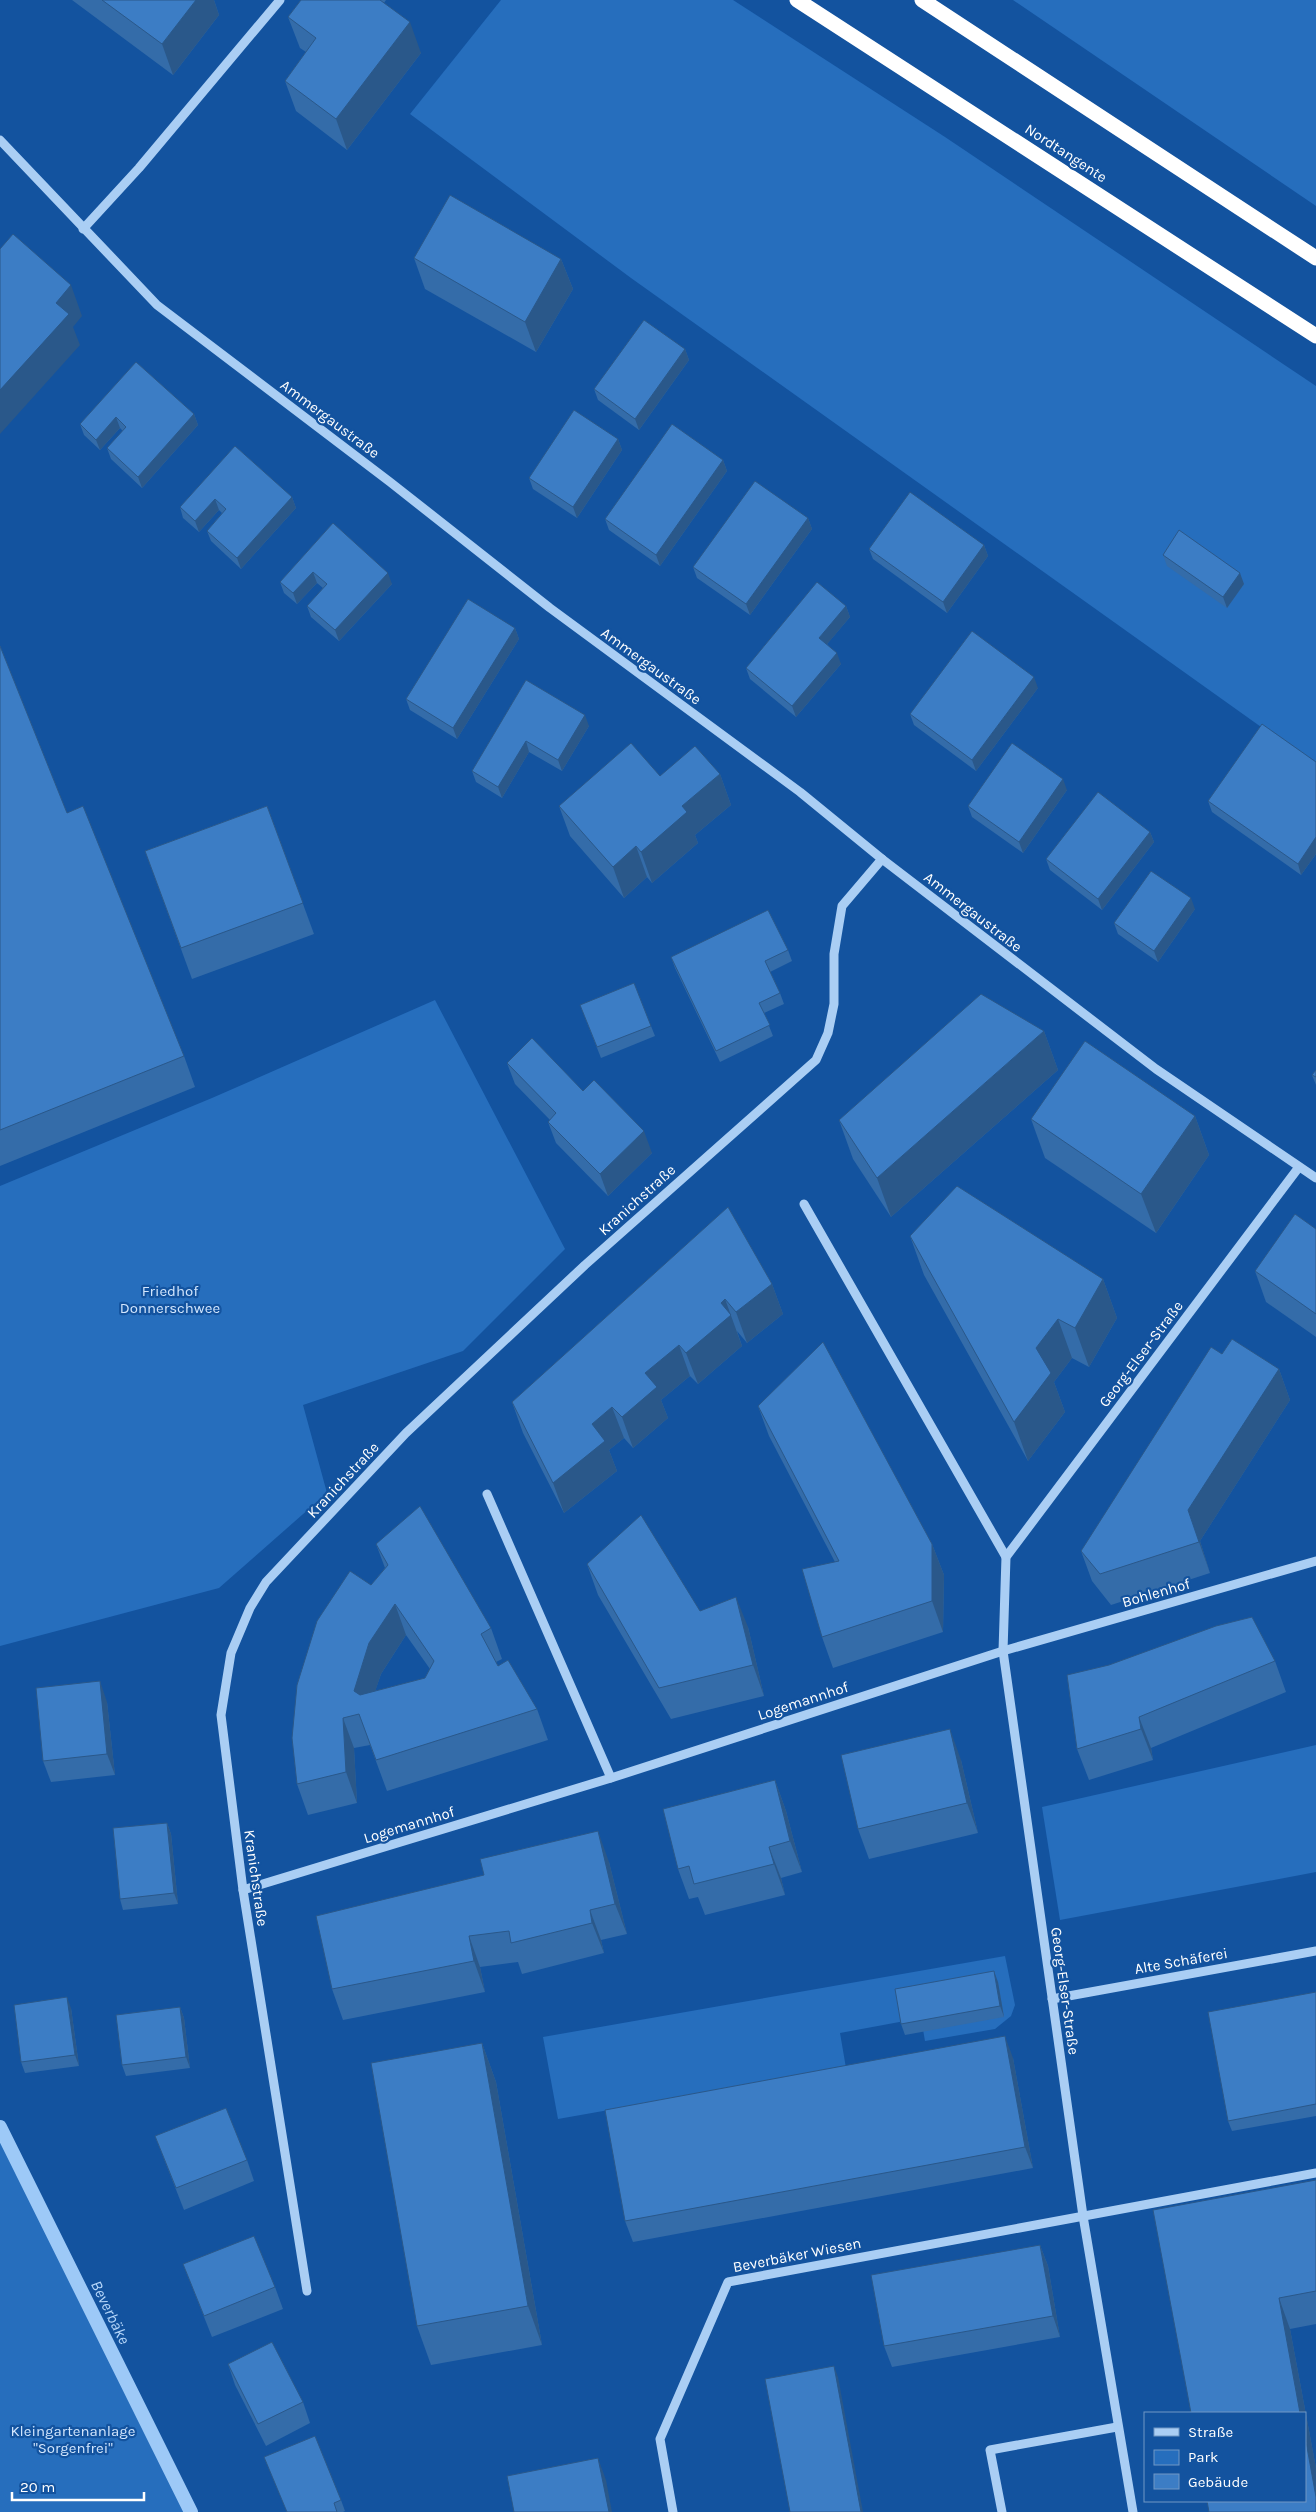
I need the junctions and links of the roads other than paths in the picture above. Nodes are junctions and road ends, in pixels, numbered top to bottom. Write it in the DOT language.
graph roads {
  1 [pos="280,0"];
  2 [pos="797,0"];
  3 [pos="922,0"];
  4 [pos="0,140"];
  5 [pos="83,229"];
  6 [pos="1316,258"];
  7 [pos="1316,336"];
  8 [pos="882,859"];
  9 [pos="1299,1167"];
  10 [pos="1316,1178"];
  11 [pos="804,1204"];
  12 [pos="487,1494"];
  13 [pos="1006,1557"];
  14 [pos="1316,1562"];
  15 [pos="1003,1651"];
  16 [pos="611,1778"];
  17 [pos="243,1890"];
  18 [pos="1316,1951"];
  19 [pos="1052,1998"];
  20 [pos="1316,2173"];
  21 [pos="1083,2216"];
  22 [pos="307,2291"];
  23 [pos="1117,2427"];
  24 [pos="673,2512"];
  25 [pos="1002,2512"];
  26 [pos="1132,2512"];
  1 -- 5 [label="street"];
  2 -- 7 [label="highway, Nordtangente"];
  3 -- 6 [label="highway"];
  4 -- 5 [label="street, Ammergaustraße"];
  5 -- 8 [label="street, Ammergaustraße"];
  8 -- 9 [label="street, Ammergaustraße"];
  8 -- 17 [label="street, Kranichstraße"];
  9 -- 10 [label="street, Ammergaustraße"];
  9 -- 13 [label="street, Georg-Elser-Straße"];
  11 -- 13 [label="street"];
  12 -- 16 [label="street"];
  13 -- 15 [label="street, Georg-Elser-Straße"];
  14 -- 15 [label="street, Bohlenhof"];
  15 -- 16 [label="street, Logemannhof"];
  15 -- 19 [label="street, Georg-Elser-Straße"];
  16 -- 17 [label="street, Logemannhof"];
  17 -- 22 [label="street, Kranichstraße"];
  18 -- 19 [label="street, Alte Schäferei"];
  19 -- 21 [label="street, Georg-Elser-Straße"];
  20 -- 21 [label="street"];
  21 -- 23 [label="street, Georg-Elser-Straße"];
  21 -- 24 [label="street, Beverbäker Wiesen"];
  23 -- 25 [label="street"];
  23 -- 26 [label="street, Georg-Elser-Straße"];
}
